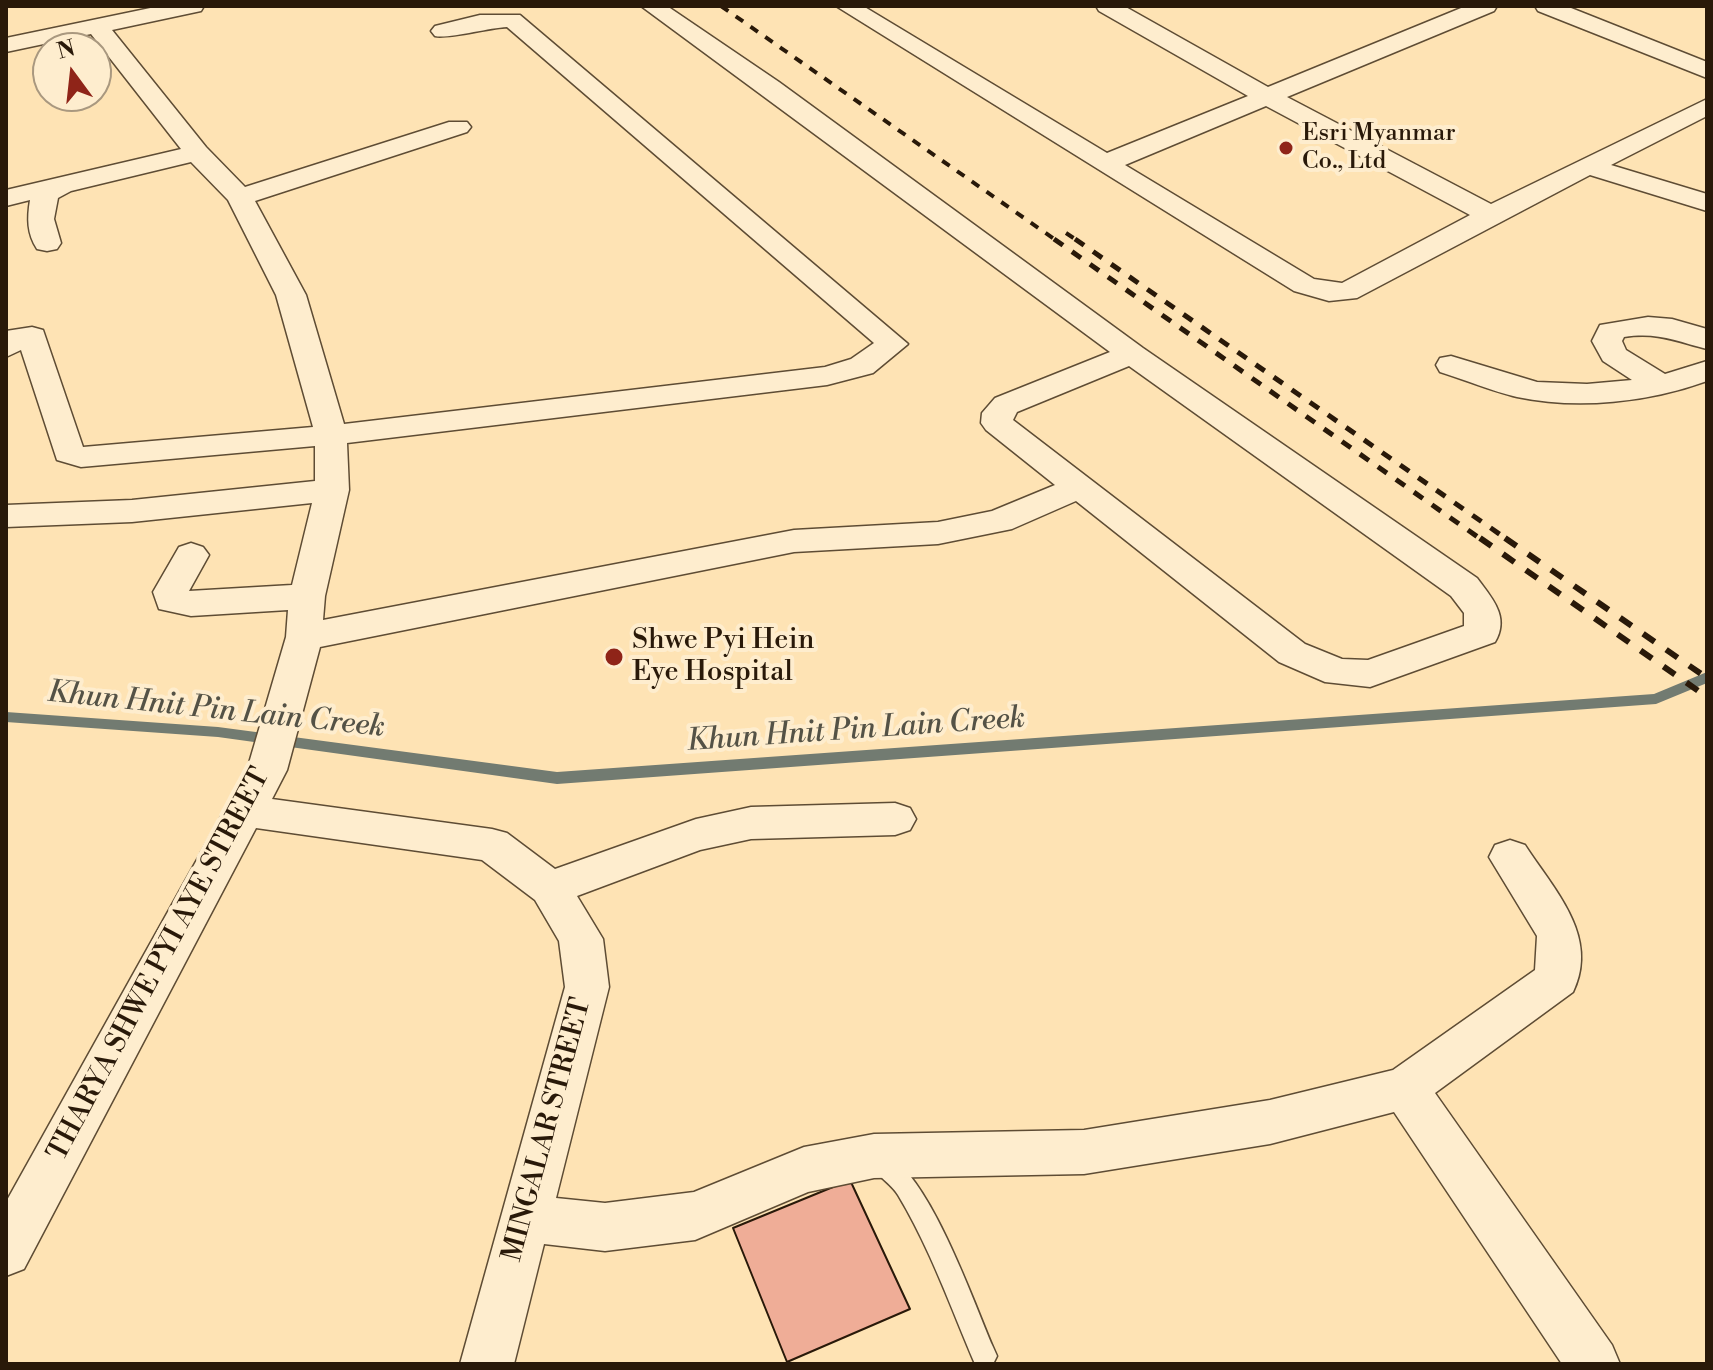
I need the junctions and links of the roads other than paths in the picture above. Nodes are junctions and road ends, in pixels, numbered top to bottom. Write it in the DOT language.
graph roads {
  1 [pos="193,6"];
  2 [pos="652,6"];
  3 [pos="847,6"];
  4 [pos="1107,6"];
  5 [pos="1486,6"];
  6 [pos="1546,6"];
  7 [pos="97,26"];
  8 [pos="443,31"];
  9 [pos="6,45"];
  10 [pos="1707,71"];
  11 [pos="1268,97"];
  12 [pos="1707,106"];
  13 [pos="458,127"];
  14 [pos="197,153"];
  15 [pos="1104,164"];
  16 [pos="1588,166"];
  17 [pos="62,185"];
  18 [pos="240,197"];
  19 [pos="6,198"];
  20 [pos="1707,203"];
  21 [pos="1491,215"];
  22 [pos="47,243"];
  23 [pos="1707,340"];
  24 [pos="6,348"];
  25 [pos="1132,354"];
  26 [pos="1451,365"];
  27 [pos="1707,370"];
  28 [pos="1662,385"];
  29 [pos="331,435"];
  30 [pos="1080,487"];
  31 [pos="332,490"];
  32 [pos="6,516"];
  33 [pos="191,555"];
  34 [pos="307,596"];
  35 [pos="304,637"];
  36 [pos="244,811"];
  37 [pos="895,819"];
  38 [pos="1510,857"];
  39 [pos="550,888"];
  40 [pos="1405,1088"];
  41 [pos="874,1156"];
  42 [pos="525,1218"];
  43 [pos="6,1252"];
  44 [pos="984,1356"];
  45 [pos="487,1364"];
  46 [pos="1593,1364"];
  1 -- 7 [label="street"];
  2 -- 25 [label="street"];
  3 -- 15 [label="street"];
  4 -- 11 [label="street"];
  5 -- 11 [label="street"];
  6 -- 10 [label="street"];
  7 -- 9 [label="street"];
  7 -- 14 [label="street, THARYA SHWE PYI AYE STREET"];
  8 -- 29 [label="street"];
  11 -- 15 [label="street"];
  11 -- 21 [label="street"];
  12 -- 16 [label="street"];
  13 -- 18 [label="street"];
  14 -- 17 [label="street"];
  14 -- 18 [label="street, THARYA SHWE PYI AYE STREET"];
  15 -- 21 [label="street"];
  16 -- 20 [label="street"];
  16 -- 21 [label="street"];
  17 -- 19 [label="street"];
  17 -- 22 [label="street"];
  18 -- 29 [label="street, THARYA SHWE PYI AYE STREET"];
  23 -- 28 [label="street"];
  24 -- 29 [label="street"];
  25 -- 30 [label="street"];
  25 -- 30 [label="street"];
  26 -- 28 [label="street"];
  27 -- 28 [label="street"];
  29 -- 31 [label="street, THARYA SHWE PYI AYE STREET"];
  30 -- 35 [label="street"];
  31 -- 32 [label="street"];
  31 -- 34 [label="street, THARYA SHWE PYI AYE STREET"];
  33 -- 34 [label="street"];
  34 -- 35 [label="street, THARYA SHWE PYI AYE STREET"];
  35 -- 36 [label="street, THARYA SHWE PYI AYE STREET"];
  36 -- 39 [label="street, MINGALAR STREET"];
  36 -- 43 [label="street, THARYA SHWE PYI AYE STREET"];
  37 -- 39 [label="street"];
  38 -- 40 [label="street"];
  39 -- 42 [label="street, MINGALAR STREET"];
  40 -- 41 [label="street"];
  40 -- 46 [label="street"];
  41 -- 42 [label="street"];
  41 -- 44 [label="lane"];
  42 -- 45 [label="street, MINGALAR STREET"];
}
